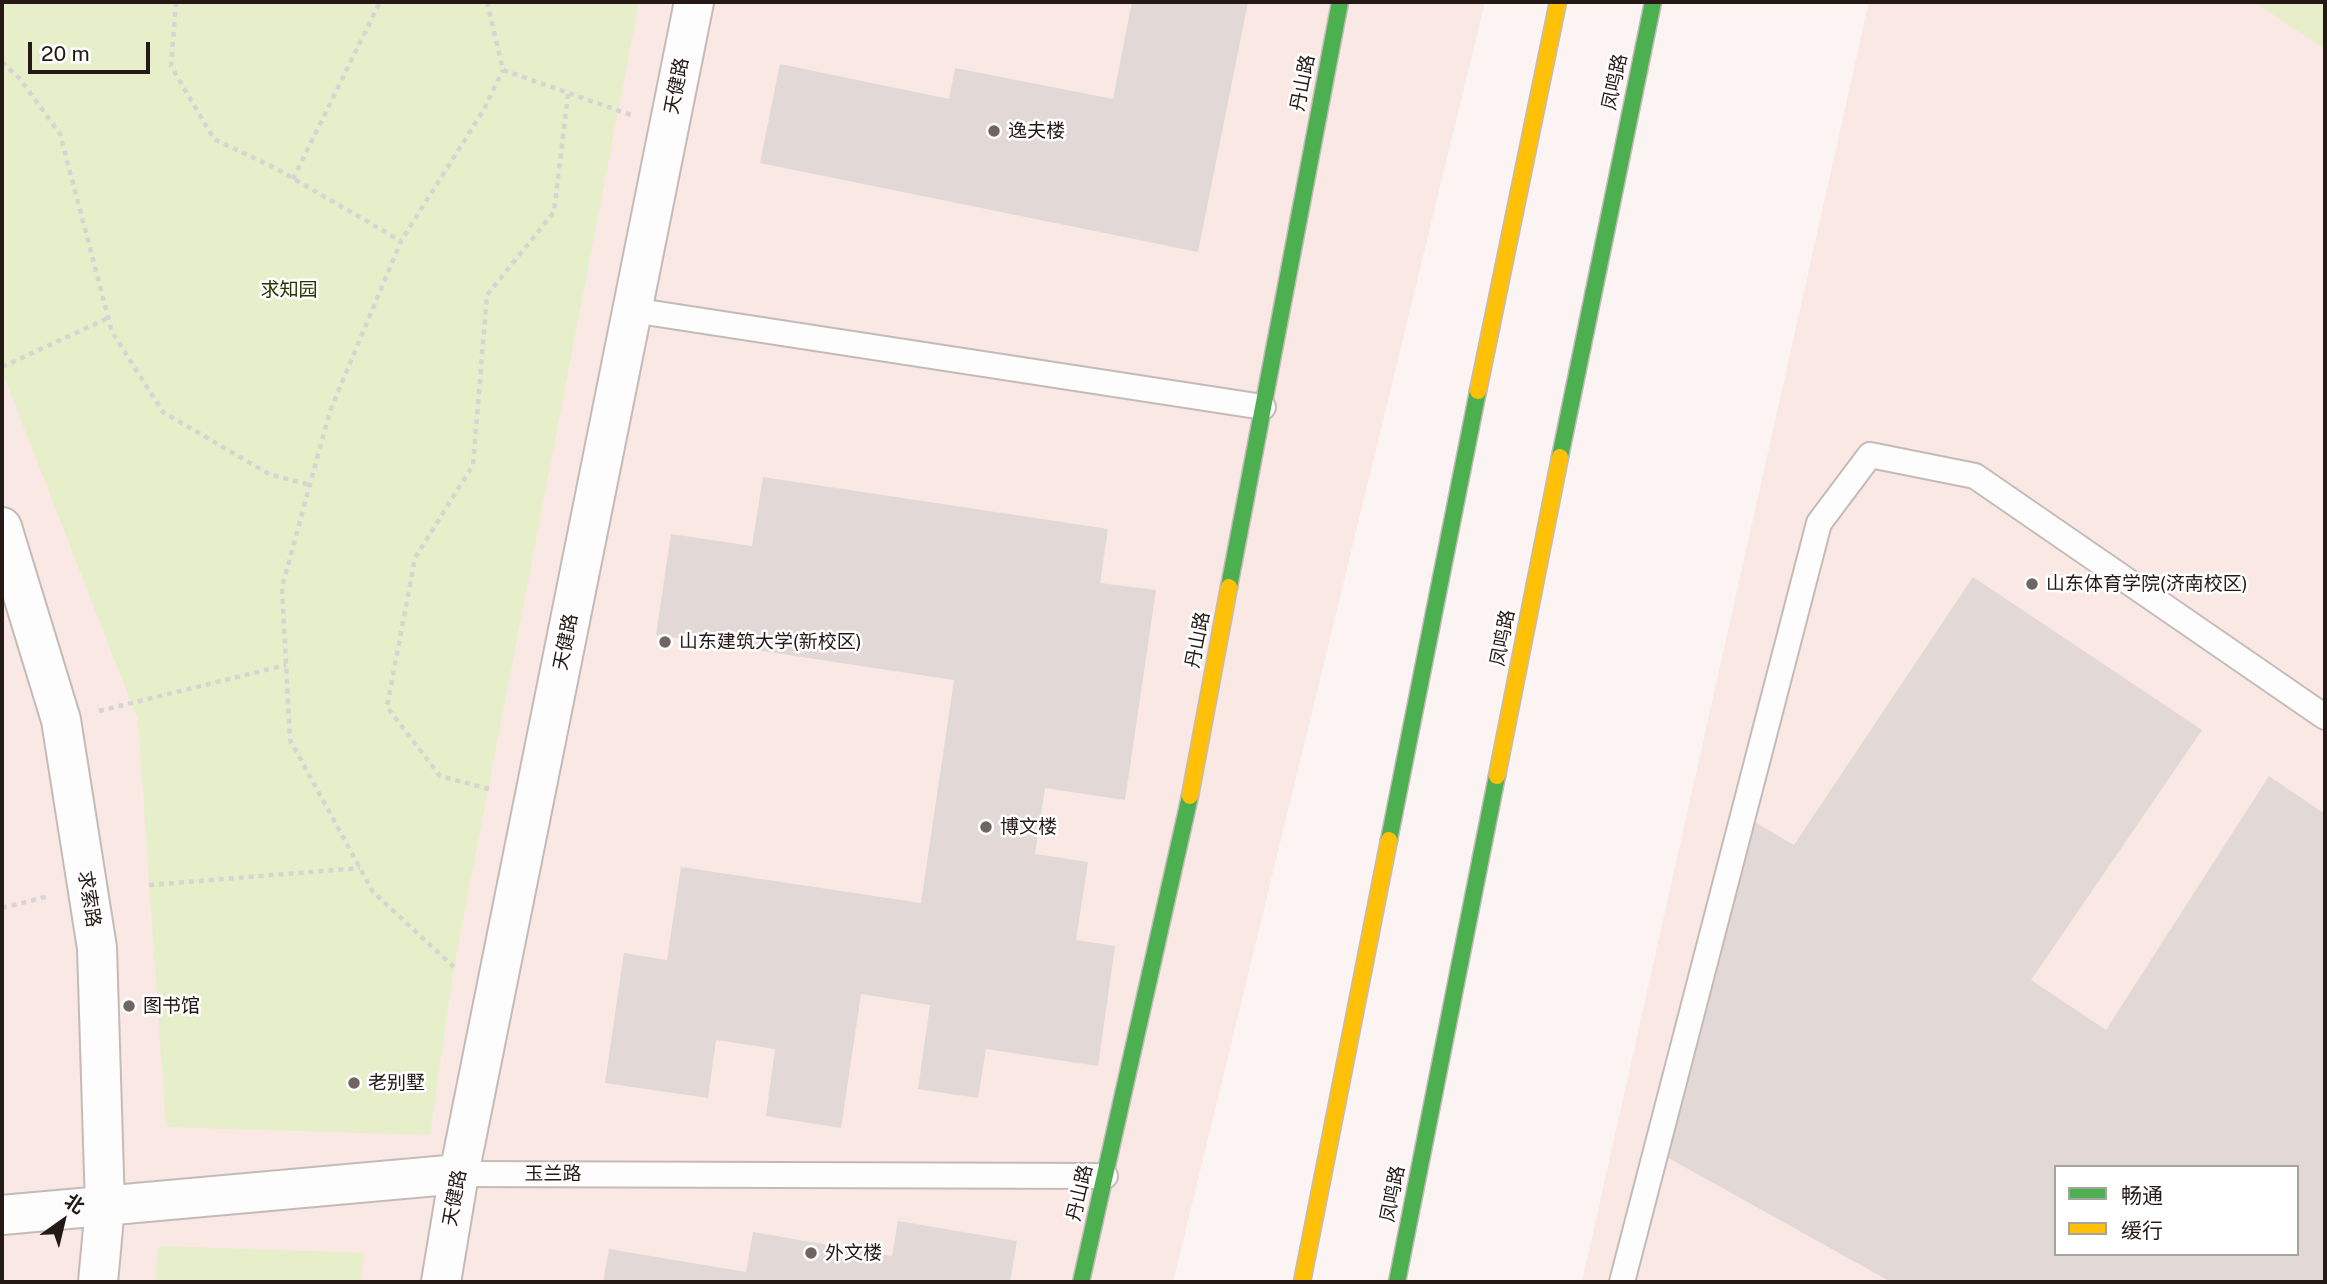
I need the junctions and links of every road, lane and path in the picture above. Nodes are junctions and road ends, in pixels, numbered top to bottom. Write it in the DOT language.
graph roads {
  1 [pos="176,2"];
  2 [pos="380,2"];
  3 [pos="487,2"];
  4 [pos="694,2"];
  5 [pos="1340,2"];
  6 [pos="1558,2"];
  7 [pos="1653,2"];
  8 [pos="2,62"];
  9 [pos="503,70"];
  10 [pos="569,94"];
  11 [pos="669,125"];
  12 [pos="293,179"];
  13 [pos="401,241"];
  14 [pos="632,310"];
  15 [pos="108,318"];
  16 [pos="2,367"];
  17 [pos="1263,407"];
  18 [pos="310,485"];
  19 [pos="2,527"];
  20 [pos="286,665"];
  21 [pos="2325,717"];
  22 [pos="61,720"];
  23 [pos="489,789"];
  24 [pos="360,868"];
  25 [pos="149,885"];
  26 [pos="87,887"];
  27 [pos="2,908"];
  28 [pos="454,967"];
  29 [pos="459,1174"];
  30 [pos="1105,1175"];
  31 [pos="105,1207"];
  32 [pos="2,1215"];
  33 [pos="98,1282"];
  34 [pos="441,1282"];
  35 [pos="1081,1282"];
  36 [pos="1302,1282"];
  37 [pos="1397,1282"];
  38 [pos="1622,1282"];
  1 -- 12 [label="path"];
  2 -- 12 [label="path"];
  3 -- 9 [label="path"];
  4 -- 11 [label="street, 天健路"];
  5 -- 17 [label="main road, 丹山路"];
  6 -- 36 [label="main road"];
  7 -- 37 [label="main road, 凤鸣路"];
  8 -- 15 [label="path"];
  9 -- 10 [label="path"];
  9 -- 13 [label="path"];
  10 -- 11 [label="path"];
  10 -- 23 [label="path"];
  11 -- 14 [label="street, 天健路"];
  12 -- 13 [label="path"];
  13 -- 18 [label="path"];
  14 -- 17 [label="lane"];
  14 -- 29 [label="street, 天健路"];
  15 -- 16 [label="path"];
  15 -- 18 [label="path"];
  17 -- 30 [label="main road, 丹山路"];
  18 -- 20 [label="path"];
  19 -- 22 [label="street, 求索路"];
  20 -- 22 [label="path"];
  20 -- 24 [label="path"];
  21 -- 38 [label="lane"];
  22 -- 26 [label="street, 求索路"];
  24 -- 25 [label="path"];
  24 -- 28 [label="path"];
  26 -- 27 [label="path"];
  26 -- 31 [label="street, 求索路"];
  29 -- 30 [label="lane, 玉兰路"];
  29 -- 31 [label="street, 玉兰路"];
  29 -- 34 [label="street, 天健路"];
  30 -- 35 [label="main road, 丹山路"];
  31 -- 32 [label="street, 玉兰路"];
  31 -- 33 [label="street, 求索路"];
}
